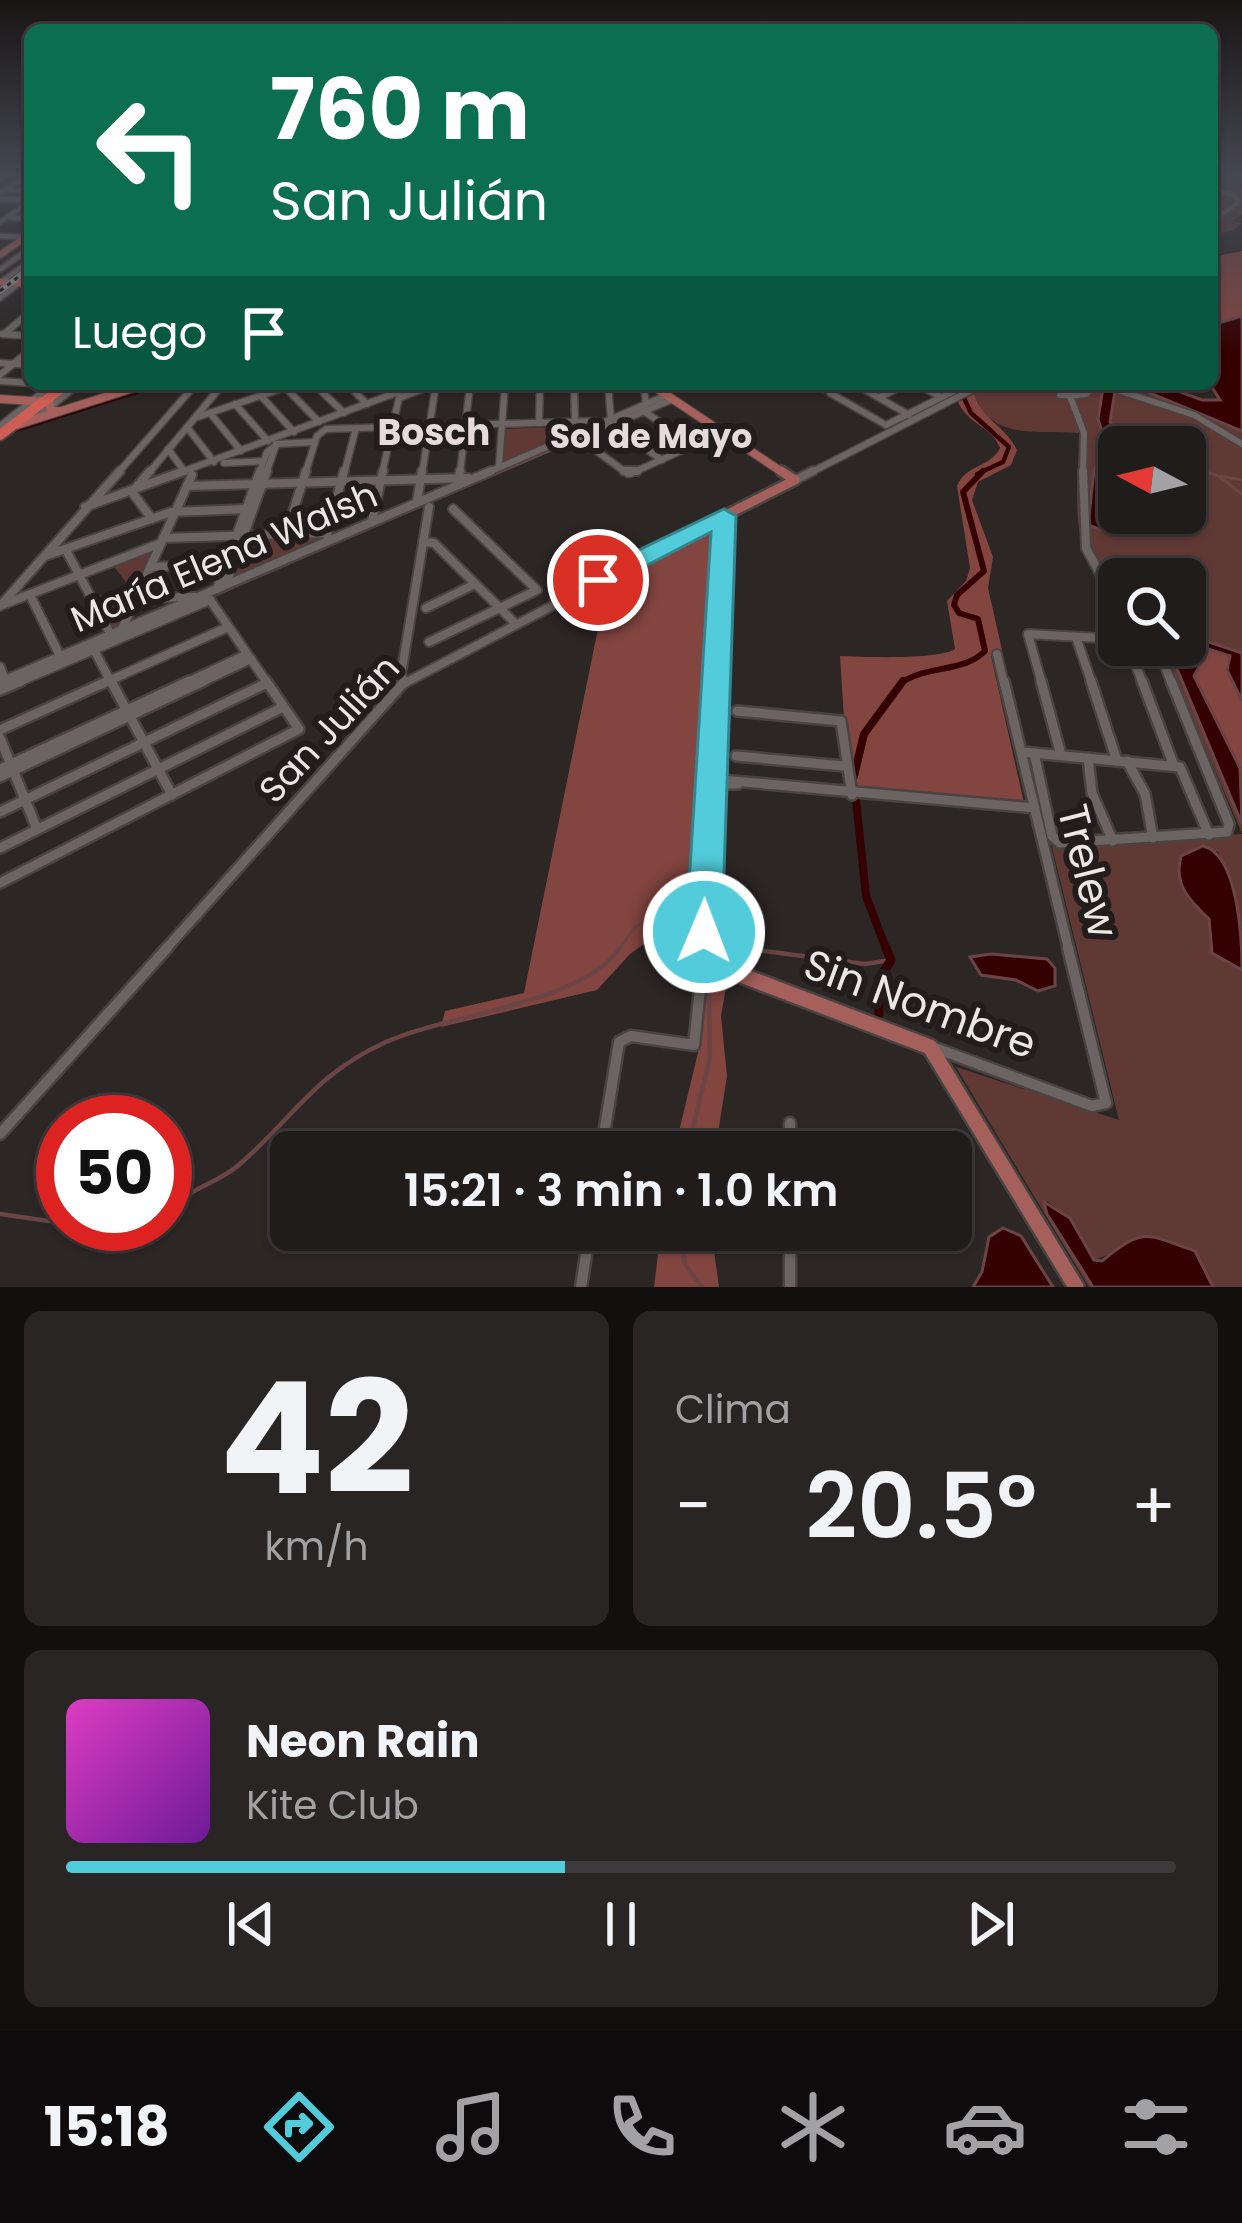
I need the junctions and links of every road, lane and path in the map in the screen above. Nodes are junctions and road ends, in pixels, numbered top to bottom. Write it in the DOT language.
graph roads {
  1 [pos="24,262"];
  2 [pos="1,269"];
  3 [pos="18,270"];
  4 [pos="1,282"];
  5 [pos="24,282"];
  6 [pos="19,284"];
  7 [pos="0,298"];
  8 [pos="5,334"];
  9 [pos="0,344"];
  10 [pos="50,390"];
  11 [pos="60,390"];
  12 [pos="70,390"];
  13 [pos="117,390"];
  14 [pos="191,390"];
  15 [pos="218,390"];
  16 [pos="277,390"];
  17 [pos="289,390"];
  18 [pos="320,390"];
  19 [pos="353,390"];
  20 [pos="386,390"];
  21 [pos="405,390"];
  22 [pos="415,390"];
  23 [pos="435,390"];
  24 [pos="469,390"];
  25 [pos="505,390"];
  26 [pos="540,390"];
  27 [pos="574,390"];
  28 [pos="608,390"];
  29 [pos="646,390"];
  30 [pos="655,390"];
  31 [pos="869,390"];
  32 [pos="893,390"];
  33 [pos="930,390"];
  34 [pos="956,390"];
  35 [pos="971,390"];
  36 [pos="1121,390"];
  37 [pos="826,391"];
  38 [pos="1068,393"];
  39 [pos="261,395"];
  40 [pos="394,396"];
  41 [pos="880,396"];
  42 [pos="670,397"];
  43 [pos="943,397"];
  44 [pos="0,398"];
  45 [pos="236,404"];
  46 [pos="368,404"];
  47 [pos="46,405"];
  48 [pos="645,408"];
  49 [pos="209,413"];
  50 [pos="344,413"];
  51 [pos="911,414"];
  52 [pos="164,419"];
  53 [pos="191,422"];
  54 [pos="320,422"];
  55 [pos="539,423"];
  56 [pos="606,423"];
  57 [pos="502,426"];
  58 [pos="465,427"];
  59 [pos="429,428"];
  60 [pos="392,429"];
  61 [pos="3,430"];
  62 [pos="355,430"];
  63 [pos="576,430"];
  64 [pos="294,432"];
  65 [pos="722,432"];
  66 [pos="316,439"];
  67 [pos="273,442"];
  68 [pos="1242,444"];
  69 [pos="693,445"];
  70 [pos="168,449"];
  71 [pos="241,451"];
  72 [pos="662,460"];
  73 [pos="214,461"];
  74 [pos="264,461"];
  75 [pos="224,463"];
  76 [pos="499,468"];
  77 [pos="189,474"];
  78 [pos="477,477"];
  79 [pos="459,478"];
  80 [pos="420,479"];
  81 [pos="381,480"];
  82 [pos="795,480"];
  83 [pos="341,481"];
  84 [pos="302,482"];
  85 [pos="259,484"];
  86 [pos="187,486"];
  87 [pos="132,493"];
  88 [pos="416,503"];
  89 [pos="86,507"];
  90 [pos="429,507"];
  91 [pos="247,508"];
  92 [pos="453,508"];
  93 [pos="176,511"];
  94 [pos="724,516"];
  95 [pos="152,519"];
  96 [pos="372,523"];
  97 [pos="286,534"];
  98 [pos="240,536"];
  99 [pos="327,538"];
  100 [pos="162,541"];
  101 [pos="423,542"];
  102 [pos="67,552"];
  103 [pos="43,556"];
  104 [pos="226,564"];
  105 [pos="150,567"];
  106 [pos="1098,570"];
  107 [pos="80,576"];
  108 [pos="474,585"];
  109 [pos="221,587"];
  110 [pos="30,595"];
  111 [pos="205,597"];
  112 [pos="136,598"];
  113 [pos="1,606"];
  114 [pos="426,608"];
  115 [pos="498,609"];
  116 [pos="512,623"];
  117 [pos="228,627"];
  118 [pos="116,632"];
  119 [pos="1076,636"];
  120 [pos="1098,638"];
  121 [pos="429,642"];
  122 [pos="94,650"];
  123 [pos="997,653"];
  124 [pos="60,656"];
  125 [pos="249,657"];
  126 [pos="1136,666"];
  127 [pos="1165,666"];
  128 [pos="0,667"];
  129 [pos="110,680"];
  130 [pos="404,682"];
  131 [pos="267,683"];
  132 [pos="2,684"];
  133 [pos="283,706"];
  134 [pos="737,712"];
  135 [pos="128,713"];
  136 [pos="0,734"];
  137 [pos="144,742"];
  138 [pos="1028,752"];
  139 [pos="1061,755"];
  140 [pos="736,756"];
  141 [pos="1088,758"];
  142 [pos="1122,761"];
  143 [pos="844,766"];
  144 [pos="1174,766"];
  145 [pos="158,769"];
  146 [pos="6,770"];
  147 [pos="710,782"];
  148 [pos="172,795"];
  149 [pos="852,795"];
  150 [pos="25,800"];
  151 [pos="1035,808"];
  152 [pos="0,812"];
  153 [pos="37,830"];
  154 [pos="1208,835"];
  155 [pos="1153,838"];
  156 [pos="1113,841"];
  157 [pos="0,848"];
  158 [pos="0,883"];
  159 [pos="716,956"];
  160 [pos="930,1047"];
  161 [pos="1104,1106"];
  162 [pos="790,1123"];
  163 [pos="604,1131"];
  164 [pos="790,1131"];
  165 [pos="0,1134"];
  166 [pos="587,1251"];
  167 [pos="790,1251"];
  168 [pos="581,1287"];
  169 [pos="790,1287"];
  170 [pos="1076,1287"];
  1 -- 3 [label="street"];
  2 -- 3 [label="street"];
  3 -- 4 [label="street"];
  4 -- 6 [label="main road"];
  5 -- 6 [label="main road"];
  6 -- 7 [label="street"];
  8 -- 9 [label="street"];
  10 -- 47 [label="street"];
  11 -- 47 [label="highway"];
  12 -- 47 [label="street"];
  13 -- 47 [label="main road"];
  14 -- 52 [label="street"];
  15 -- 53 [label="street"];
  16 -- 39 [label="street"];
  17 -- 54 [label="street"];
  18 -- 50 [label="street"];
  19 -- 46 [label="street"];
  20 -- 40 [label="street"];
  21 -- 40 [label="street"];
  22 -- 40 [label="street"];
  23 -- 59 [label="street"];
  24 -- 58 [label="street"];
  25 -- 57 [label="street"];
  26 -- 55 [label="street"];
  27 -- 63 [label="street"];
  28 -- 56 [label="street"];
  29 -- 48 [label="street"];
  30 -- 42 [label="main road"];
  31 -- 41 [label="street"];
  32 -- 41 [label="street"];
  33 -- 43 [label="street"];
  34 -- 43 [label="street"];
  35 -- 82 [label="street, San Julián"];
  36 -- 68 [label="street"];
  37 -- 51 [label="street"];
  38 -- 106 [label="street"];
  39 -- 45 [label="street"];
  39 -- 64 [label="street"];
  40 -- 46 [label="street"];
  40 -- 60 [label="street"];
  41 -- 51 [label="street"];
  42 -- 48 [label="street, María Elena Walsh"];
  42 -- 65 [label="main road"];
  43 -- 51 [label="street"];
  44 -- 47 [label="main road"];
  45 -- 49 [label="street"];
  45 -- 67 [label="street"];
  46 -- 50 [label="street"];
  47 -- 61 [label="highway"];
  47 -- 61 [label="main road"];
  48 -- 56 [label="street, María Elena Walsh"];
  48 -- 69 [label="street"];
  49 -- 53 [label="street"];
  49 -- 71 [label="street"];
  50 -- 54 [label="street"];
  52 -- 53 [label="street"];
  52 -- 89 [label="street"];
  53 -- 70 [label="street"];
  53 -- 73 [label="street"];
  54 -- 64 [label="street"];
  55 -- 57 [label="street"];
  55 -- 63 [label="street"];
  56 -- 63 [label="street"];
  56 -- 63 [label="street, María Elena Walsh"];
  56 -- 72 [label="street"];
  57 -- 58 [label="street"];
  57 -- 63 [label="street"];
  57 -- 76 [label="street"];
  58 -- 59 [label="street"];
  58 -- 79 [label="street"];
  59 -- 60 [label="street"];
  59 -- 80 [label="street"];
  60 -- 62 [label="street"];
  60 -- 81 [label="street"];
  62 -- 66 [label="street"];
  62 -- 83 [label="street"];
  63 -- 72 [label="street"];
  63 -- 76 [label="street, María Elena Walsh"];
  64 -- 67 [label="street"];
  65 -- 69 [label="street"];
  65 -- 82 [label="main road"];
  66 -- 67 [label="street"];
  66 -- 84 [label="street"];
  67 -- 71 [label="street"];
  67 -- 74 [label="street"];
  67 -- 85 [label="street"];
  69 -- 72 [label="street"];
  70 -- 77 [label="street"];
  70 -- 87 [label="street"];
  71 -- 73 [label="street"];
  73 -- 77 [label="street"];
  74 -- 75 [label="street"];
  74 -- 85 [label="street"];
  76 -- 78 [label="street, María Elena Walsh"];
  77 -- 86 [label="street"];
  77 -- 87 [label="street"];
  78 -- 79 [label="street"];
  78 -- 88 [label="street, María Elena Walsh"];
  79 -- 80 [label="street"];
  80 -- 81 [label="street"];
  80 -- 88 [label="street"];
  81 -- 83 [label="street"];
  81 -- 96 [label="street"];
  82 -- 94 [label="main road, San Julián"];
  83 -- 84 [label="street"];
  83 -- 99 [label="street"];
  84 -- 85 [label="street"];
  84 -- 97 [label="street"];
  85 -- 86 [label="street"];
  85 -- 91 [label="street"];
  85 -- 98 [label="street"];
  86 -- 93 [label="street"];
  87 -- 89 [label="street"];
  87 -- 95 [label="street"];
  88 -- 96 [label="street, María Elena Walsh"];
  89 -- 103 [label="street"];
  90 -- 101 [label="street"];
  91 -- 93 [label="street"];
  91 -- 98 [label="street"];
  92 -- 115 [label="street"];
  93 -- 95 [label="street"];
  93 -- 100 [label="street"];
  94 -- 116 [label="street, San Julián"];
  94 -- 147 [label="main road"];
  95 -- 102 [label="street"];
  96 -- 99 [label="street, María Elena Walsh"];
  97 -- 98 [label="street"];
  97 -- 99 [label="street"];
  98 -- 100 [label="street"];
  98 -- 104 [label="street"];
  98 -- 109 [label="street"];
  99 -- 109 [label="street, María Elena Walsh"];
  100 -- 105 [label="street"];
  100 -- 107 [label="street"];
  101 -- 108 [label="street"];
  101 -- 130 [label="street"];
  102 -- 103 [label="street"];
  102 -- 107 [label="street"];
  103 -- 113 [label="street"];
  104 -- 105 [label="street"];
  104 -- 109 [label="street"];
  105 -- 112 [label="street"];
  107 -- 110 [label="street"];
  107 -- 118 [label="street"];
  108 -- 114 [label="street"];
  108 -- 115 [label="street"];
  109 -- 111 [label="street, María Elena Walsh"];
  110 -- 113 [label="street"];
  110 -- 124 [label="street"];
  111 -- 112 [label="street"];
  111 -- 117 [label="street"];
  111 -- 118 [label="street, María Elena Walsh"];
  111 -- 122 [label="street, María Elena Walsh"];
  112 -- 118 [label="street"];
  115 -- 116 [label="street"];
  115 -- 121 [label="street"];
  116 -- 130 [label="street, San Julián"];
  117 -- 125 [label="street"];
  117 -- 129 [label="street"];
  118 -- 124 [label="street, María Elena Walsh"];
  119 -- 120 [label="street"];
  119 -- 139 [label="street"];
  119 -- 142 [label="street"];
  122 -- 129 [label="street"];
  122 -- 132 [label="street, María Elena Walsh"];
  123 -- 138 [label="street, Trelew"];
  124 -- 132 [label="street, María Elena Walsh"];
  125 -- 131 [label="street"];
  125 -- 135 [label="street"];
  126 -- 144 [label="street"];
  127 -- 154 [label="street"];
  128 -- 132 [label="street"];
  129 -- 135 [label="street"];
  129 -- 136 [label="street"];
  130 -- 165 [label="street, San Julián"];
  131 -- 133 [label="street"];
  131 -- 137 [label="street"];
  133 -- 145 [label="street"];
  133 -- 148 [label="street"];
  134 -- 143 [label="street"];
  135 -- 137 [label="street"];
  135 -- 146 [label="street"];
  136 -- 146 [label="street"];
  137 -- 145 [label="street"];
  137 -- 150 [label="street"];
  138 -- 139 [label="street"];
  138 -- 151 [label="street, Trelew"];
  138 -- 156 [label="street"];
  139 -- 141 [label="street"];
  140 -- 143 [label="street"];
  141 -- 142 [label="street"];
  141 -- 156 [label="street"];
  142 -- 144 [label="street"];
  142 -- 155 [label="street"];
  143 -- 149 [label="street"];
  144 -- 154 [label="street"];
  145 -- 148 [label="street"];
  145 -- 153 [label="street"];
  146 -- 150 [label="street"];
  147 -- 149 [label="street"];
  147 -- 159 [label="main road"];
  148 -- 158 [label="street"];
  149 -- 151 [label="street"];
  150 -- 152 [label="street"];
  150 -- 153 [label="street"];
  151 -- 161 [label="street, Trelew"];
  153 -- 157 [label="street"];
  154 -- 155 [label="street"];
  155 -- 156 [label="street"];
  159 -- 160 [label="main road, Sin Nombre"];
  159 -- 163 [label="street"];
  160 -- 161 [label="street, Sin Nombre"];
  160 -- 170 [label="main road"];
  162 -- 164 [label="street"];
  166 -- 168 [label="street"];
  167 -- 169 [label="street"];
}
